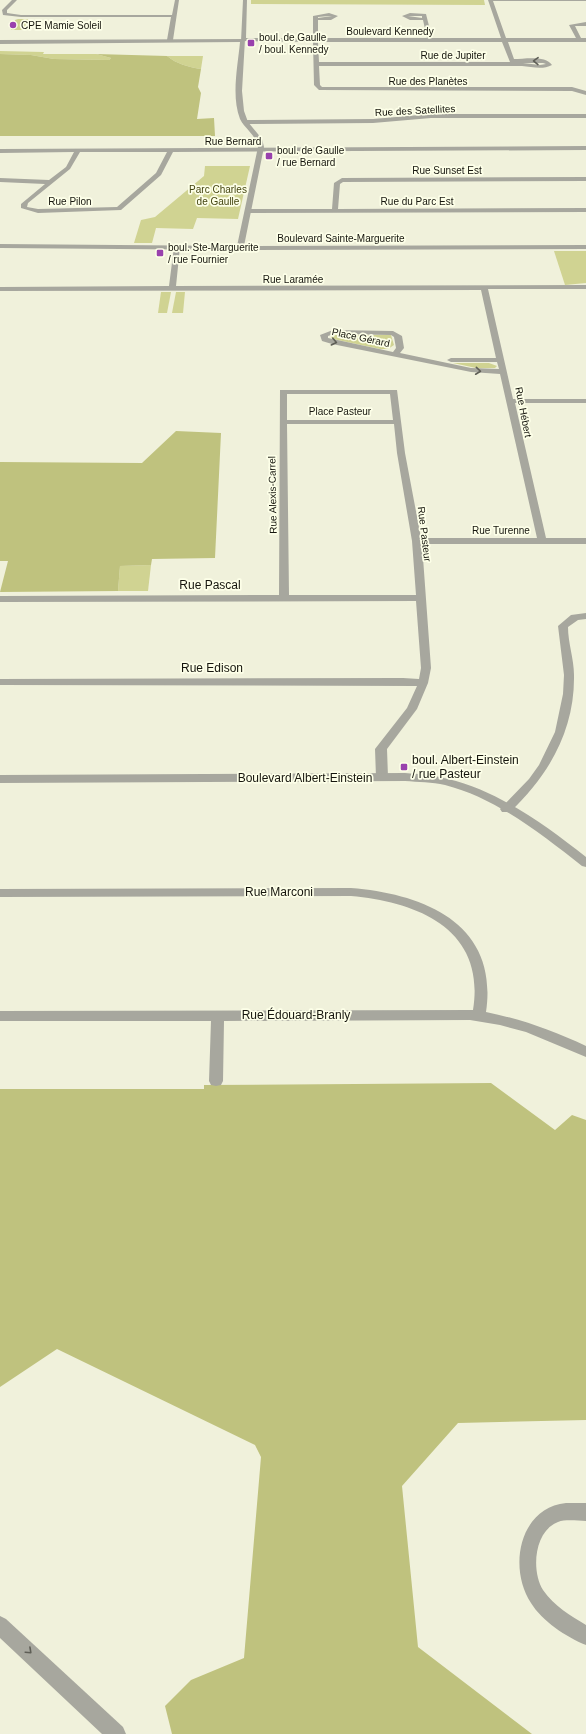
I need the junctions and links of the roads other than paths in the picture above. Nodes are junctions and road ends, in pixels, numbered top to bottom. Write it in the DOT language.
graph roads {
  1 [pos="15,0"];
  2 [pos="177,0"];
  3 [pos="245,0"];
  4 [pos="491,1"];
  5 [pos="559,1"];
  6 [pos="586,2"];
  7 [pos="174,16"];
  8 [pos="315,19"];
  9 [pos="425,19"];
  10 [pos="586,24"];
  11 [pos="0,40"];
  12 [pos="170,40"];
  13 [pos="243,40"];
  14 [pos="316,40"];
  15 [pos="430,40"];
  16 [pos="503,40"];
  17 [pos="579,40"];
  18 [pos="586,40"];
  19 [pos="512,62"];
  20 [pos="317,64"];
  21 [pos="586,93"];
  22 [pos="586,116"];
  23 [pos="245,122"];
  24 [pos="586,148"];
  25 [pos="0,151"];
  26 [pos="78,151"];
  27 [pos="170,151"];
  28 [pos="260,151"];
  29 [pos="586,179"];
  30 [pos="0,180"];
  31 [pos="52,182"];
  32 [pos="586,210"];
  33 [pos="248,211"];
  34 [pos="335,211"];
  35 [pos="0,246"];
  36 [pos="177,247"];
  37 [pos="586,247"];
  38 [pos="240,248"];
  39 [pos="586,287"];
  40 [pos="484,288"];
  41 [pos="0,289"];
  42 [pos="172,289"];
  43 [pos="396,354"];
  44 [pos="426,360"];
  45 [pos="502,360"];
  46 [pos="504,372"];
  47 [pos="283,392"];
  48 [pos="511,401"];
  49 [pos="586,401"];
  50 [pos="283,422"];
  51 [pos="397,422"];
  52 [pos="586,540"];
  53 [pos="417,541"];
  54 [pos="542,541"];
  55 [pos="284,598"];
  56 [pos="420,598"];
  57 [pos="0,599"];
  58 [pos="586,616"];
  59 [pos="0,682"];
  60 [pos="423,683"];
  61 [pos="382,777"];
  62 [pos="0,779"];
  63 [pos="506,809"];
  64 [pos="586,863"];
  65 [pos="0,893"];
  66 [pos="218,1015"];
  67 [pos="0,1016"];
  68 [pos="480,1016"];
  69 [pos="586,1052"];
  70 [pos="216,1081"];
  71 [pos="586,1512"];
  72 [pos="0,1625"];
  73 [pos="586,1636"];
  74 [pos="116,1734"];
  1 -- 7 [label="street"];
  2 -- 7 [label="street"];
  3 -- 13 [label="street"];
  4 -- 5 [label="street"];
  4 -- 16 [label="street"];
  5 -- 6 [label="street"];
  7 -- 12 [label="street"];
  8 -- 14 [label="street, Rue des Planètes"];
  9 -- 15 [label="street"];
  10 -- 17 [label="street"];
  11 -- 12 [label="street, Boulevard Kennedy"];
  12 -- 13 [label="street, Boulevard Kennedy"];
  13 -- 14 [label="street, Boulevard Kennedy"];
  13 -- 23 [label="street"];
  14 -- 15 [label="street, Boulevard Kennedy"];
  14 -- 20 [label="street, Rue des Planètes"];
  15 -- 16 [label="street, Boulevard Kennedy"];
  16 -- 17 [label="street, Boulevard Kennedy"];
  16 -- 19 [label="street"];
  17 -- 18 [label="street, Boulevard Kennedy"];
  19 -- 19 [label="street, Rue de Jupiter, one-way"];
  19 -- 20 [label="street, Rue de Jupiter"];
  20 -- 21 [label="street, Rue des Planètes"];
  22 -- 23 [label="street, Rue des Satellites"];
  23 -- 28 [label="street"];
  24 -- 28 [label="street, Rue Bernard"];
  25 -- 26 [label="street, Rue Bernard"];
  26 -- 27 [label="street, Rue Bernard"];
  26 -- 31 [label="street, Rue Pilon"];
  27 -- 28 [label="street, Rue Bernard"];
  27 -- 31 [label="street, Rue Pilon"];
  28 -- 33 [label="street"];
  29 -- 34 [label="street, Rue Sunset Est"];
  30 -- 31 [label="street"];
  32 -- 34 [label="street, Rue du Parc Est"];
  33 -- 34 [label="street, Rue du Parc Est"];
  33 -- 38 [label="street"];
  35 -- 36 [label="street, Boulevard Sainte-Marguerite"];
  36 -- 38 [label="street, Boulevard Sainte-Marguerite"];
  36 -- 42 [label="street"];
  37 -- 38 [label="street, Boulevard Sainte-Marguerite"];
  39 -- 40 [label="street, Rue Laramée"];
  40 -- 42 [label="street, Rue Laramée"];
  40 -- 45 [label="street, Rue Hébert"];
  41 -- 42 [label="street, Rue Laramée"];
  43 -- 43 [label="street, Place Gérard, one-way"];
  43 -- 44 [label="street, Place Gérard"];
  44 -- 45 [label="street, Place Gérard"];
  44 -- 46 [label="street, Place Gérard, one-way"];
  45 -- 46 [label="street, Rue Hébert"];
  46 -- 48 [label="street, Rue Hébert"];
  47 -- 50 [label="street, Rue Alexis-Carrel"];
  47 -- 51 [label="street, Rue Pasteur"];
  48 -- 49 [label="street"];
  48 -- 54 [label="street, Rue Hébert"];
  50 -- 51 [label="street, Place Pasteur"];
  50 -- 55 [label="street, Rue Alexis-Carrel"];
  51 -- 53 [label="street, Rue Pasteur"];
  52 -- 54 [label="street, Rue Turenne"];
  53 -- 54 [label="street, Rue Turenne"];
  53 -- 56 [label="street, Rue Pasteur"];
  55 -- 56 [label="street, Rue Pascal"];
  55 -- 57 [label="street, Rue Pascal"];
  56 -- 60 [label="street, Rue Pasteur"];
  58 -- 63 [label="street"];
  59 -- 60 [label="street, Rue Edison"];
  60 -- 61 [label="street, Rue Pasteur"];
  61 -- 62 [label="street, Boulevard Albert-Einstein"];
  61 -- 63 [label="street, Boulevard Albert-Einstein"];
  63 -- 64 [label="street, Boulevard Albert-Einstein"];
  65 -- 68 [label="street, Rue Marconi"];
  66 -- 67 [label="street, Rue Édouard-Branly"];
  66 -- 68 [label="street, Rue Édouard-Branly"];
  66 -- 70 [label="street"];
  68 -- 69 [label="street, Rue Édouard-Branly"];
  71 -- 73 [label="street"];
  72 -- 74 [label="street, one-way"];
}
